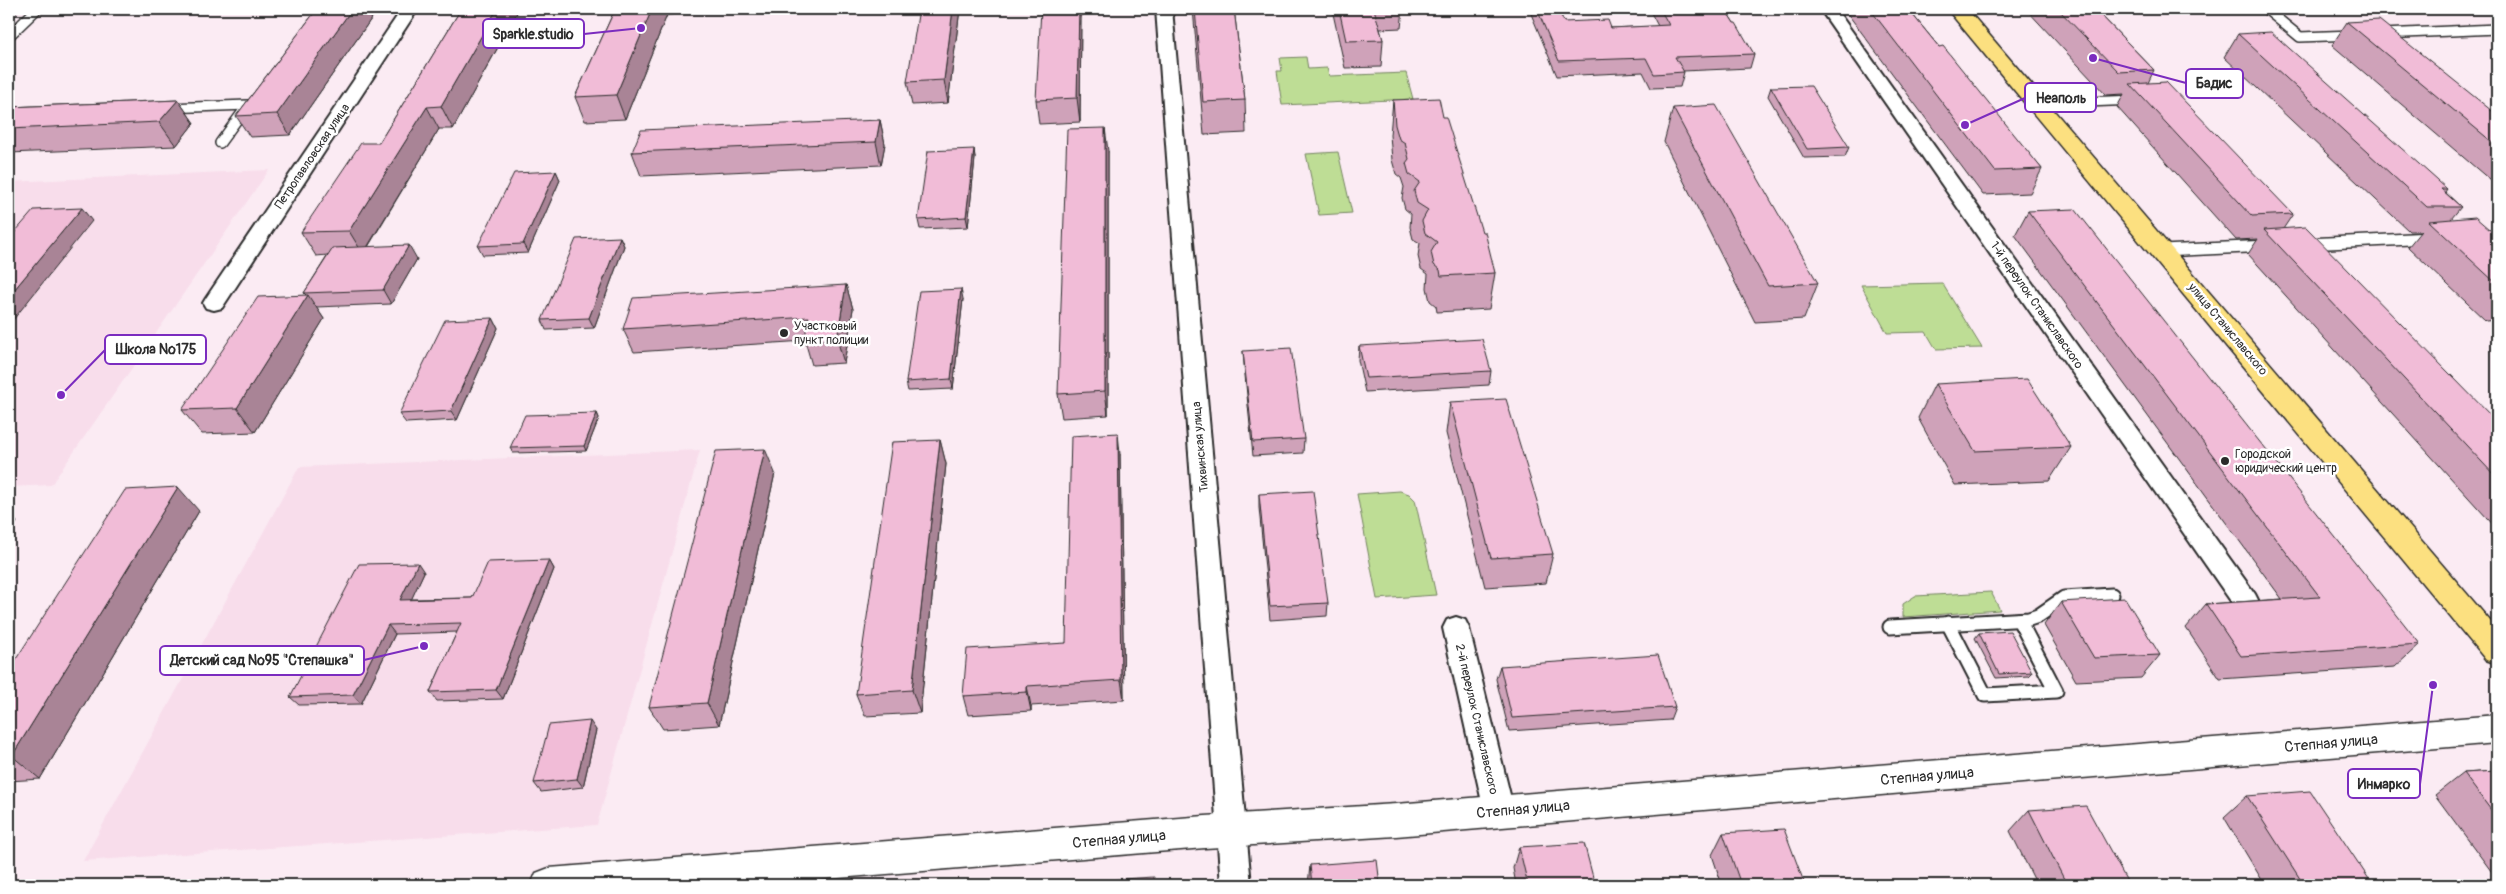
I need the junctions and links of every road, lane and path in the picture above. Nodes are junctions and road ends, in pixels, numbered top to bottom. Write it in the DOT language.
graph roads {
  1 [pos="37,9"];
  2 [pos="410,9"];
  3 [pos="1164,9"];
  4 [pos="1828,9"];
  5 [pos="1957,9"];
  6 [pos="2266,9"];
  7 [pos="2497,29"];
  8 [pos="2368,34"];
  9 [pos="2387,34"];
  10 [pos="2358,35"];
  11 [pos="9,36"];
  12 [pos="2402,46"];
  13 [pos="254,97"];
  14 [pos="2149,100"];
  15 [pos="2039,104"];
  16 [pos="248,105"];
  17 [pos="158,108"];
  18 [pos="220,142"];
  19 [pos="2438,237"];
  20 [pos="2162,251"];
  21 [pos="214,303"];
  22 [pos="2112,595"];
  23 [pos="2246,602"];
  24 [pos="2019,620"];
  25 [pos="1948,623"];
  26 [pos="1890,626"];
  27 [pos="1456,628"];
  28 [pos="2497,651"];
  29 [pos="2497,729"];
  30 [pos="1499,811"];
  31 [pos="1231,830"];
  32 [pos="549,885"];
  33 [pos="1236,885"];
  1 -- 11 [label="lane"];
  2 -- 21 [label="street, Петропавловская улица"];
  3 -- 31 [label="street, Тихвинская улица"];
  4 -- 23 [label="street, 1-й переулок Станиславского"];
  5 -- 15 [label="main road, улица Станиславского"];
  6 -- 10 [label="lane"];
  7 -- 9 [label="lane"];
  8 -- 9 [label="lane"];
  9 -- 12 [label="lane"];
  13 -- 16 [label="lane"];
  14 -- 15 [label="lane"];
  15 -- 20 [label="main road, улица Станиславского"];
  16 -- 17 [label="lane"];
  16 -- 18 [label="lane"];
  19 -- 20 [label="lane"];
  20 -- 28 [label="main road, улица Станиславского"];
  22 -- 24 [label="lane"];
  24 -- 25 [label="lane"];
  24 -- 25 [label="lane"];
  25 -- 26 [label="lane"];
  27 -- 30 [label="street, 2-й переулок Станиславского"];
  29 -- 30 [label="street, Степная улица"];
  30 -- 31 [label="street, Степная улица"];
  31 -- 32 [label="street, Степная улица"];
  31 -- 33 [label="street, Тихвинская улица"];
}
